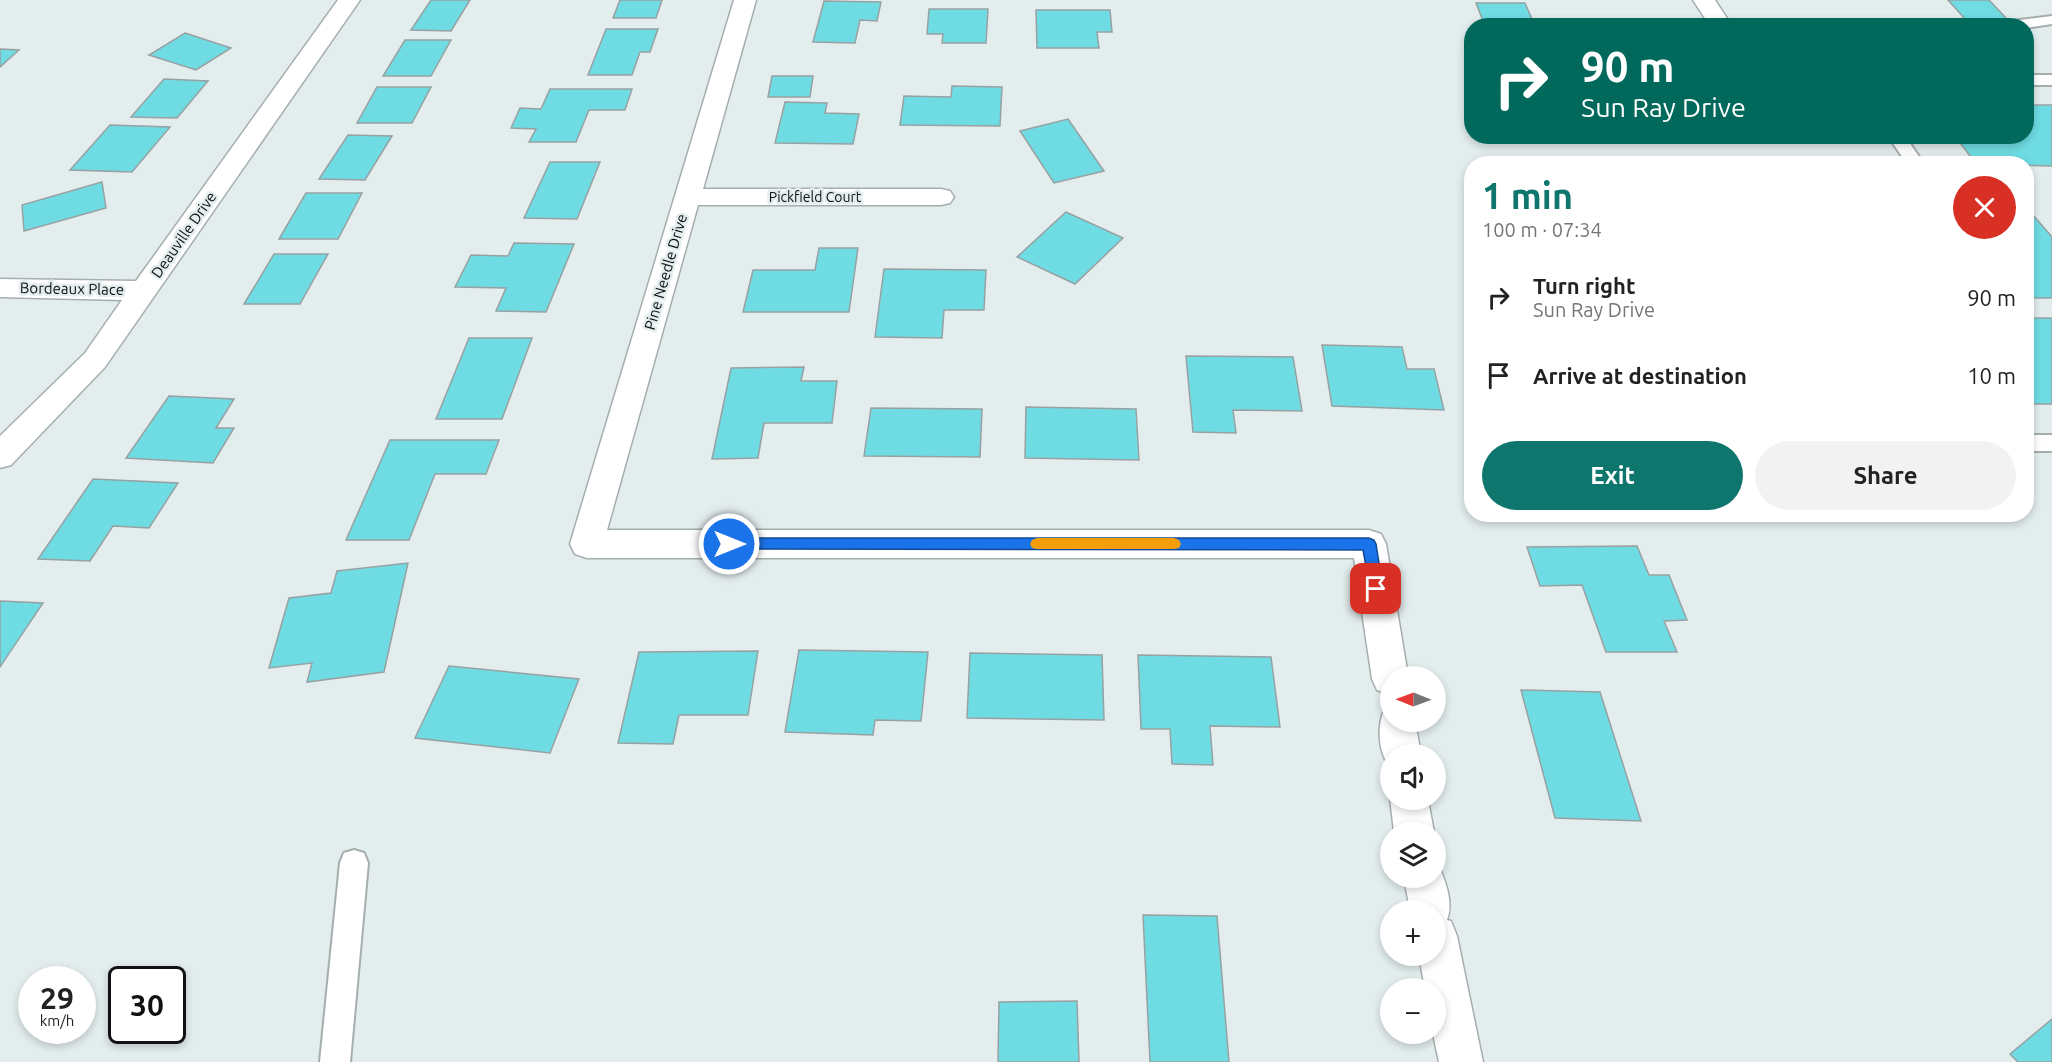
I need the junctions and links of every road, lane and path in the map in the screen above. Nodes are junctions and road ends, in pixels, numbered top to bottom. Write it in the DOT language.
graph roads {
  1 [pos="349,0"];
  2 [pos="745,0"];
  3 [pos="1704,0"];
  4 [pos="1716,18"];
  5 [pos="2052,21"];
  6 [pos="2034,23"];
  7 [pos="2034,80"];
  8 [pos="2052,80"];
  9 [pos="688,197"];
  10 [pos="941,197"];
  11 [pos="0,288"];
  12 [pos="145,291"];
  13 [pos="2034,443"];
  14 [pos="2052,443"];
  15 [pos="0,456"];
  16 [pos="1388,666"];
  17 [pos="354,863"];
  18 [pos="1442,966"];
  19 [pos="335,1062"];
  20 [pos="1461,1062"];
  1 -- 12 [label="street, Deauville Drive"];
  2 -- 9 [label="street, Pine Needle Drive"];
  3 -- 4 [label="street"];
  5 -- 6 [label="lane"];
  7 -- 8 [label="lane"];
  9 -- 10 [label="street, Pickfield Court"];
  9 -- 16 [label="street, Pine Needle Drive"];
  11 -- 12 [label="street, Bordeaux Place"];
  12 -- 15 [label="street, Deauville Drive"];
  13 -- 14 [label="lane"];
  17 -- 19 [label="lane"];
  18 -- 20 [label="street"];
}
